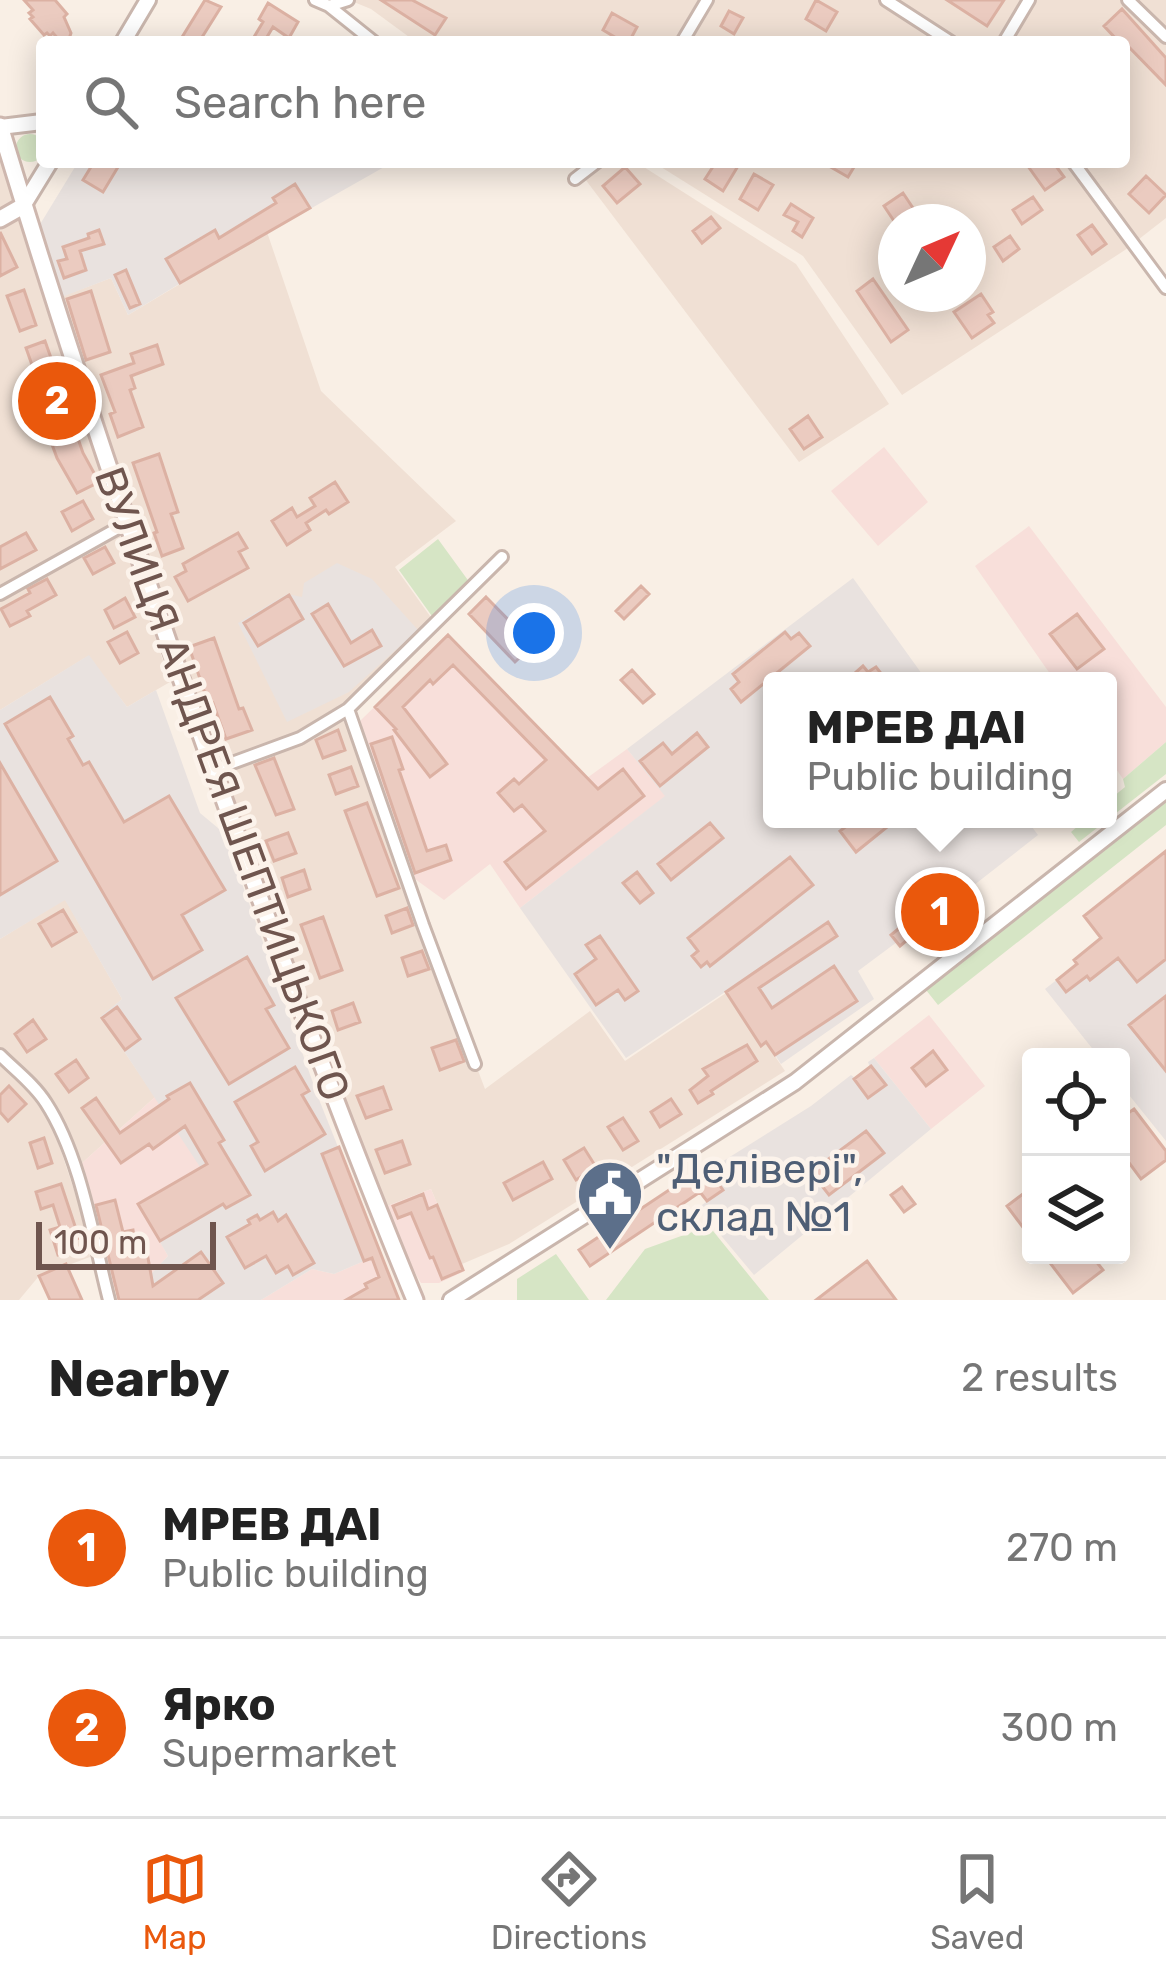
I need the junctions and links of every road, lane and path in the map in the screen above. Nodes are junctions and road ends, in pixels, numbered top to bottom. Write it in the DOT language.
graph roads {
  1 [pos="148,0"];
  2 [pos="315,0"];
  3 [pos="348,0"];
  4 [pos="707,0"];
  5 [pos="886,0"];
  6 [pos="1029,0"];
  7 [pos="1128,0"];
  8 [pos="329,6"];
  9 [pos="127,36"];
  10 [pos="366,36"];
  11 [pos="686,36"];
  12 [pos="942,36"];
  13 [pos="1008,36"];
  14 [pos="1166,38"];
  15 [pos="36,123"];
  16 [pos="0,126"];
  17 [pos="46,168"];
  18 [pos="589,168"];
  19 [pos="1077,168"];
  20 [pos="575,179"];
  21 [pos="23,206"];
  22 [pos="0,219"];
  23 [pos="1166,288"];
  24 [pos="127,523"];
  25 [pos="502,557"];
  26 [pos="0,594"];
  27 [pos="348,709"];
  28 [pos="213,770"];
  29 [pos="1166,790"];
  30 [pos="0,1055"];
  31 [pos="475,1064"];
  32 [pos="110,1300"];
  33 [pos="415,1300"];
  34 [pos="451,1300"];
  1 -- 9 [label="street"];
  2 -- 8 [label="street"];
  3 -- 8 [label="street"];
  4 -- 11 [label="street"];
  5 -- 12 [label="street"];
  6 -- 13 [label="street"];
  7 -- 14 [label="street"];
  8 -- 10 [label="street"];
  15 -- 16 [label="street"];
  16 -- 21 [label="main road, ВУЛИЦЯ АНДРЕЯ ШЕПТИЦЬКОГО"];
  17 -- 21 [label="street"];
  18 -- 20 [label="street"];
  19 -- 23 [label="street"];
  21 -- 22 [label="main road"];
  21 -- 24 [label="main road, ВУЛИЦЯ АНДРЕЯ ШЕПТИЦЬКОГО"];
  24 -- 26 [label="street"];
  24 -- 28 [label="main road, ВУЛИЦЯ АНДРЕЯ ШЕПТИЦЬКОГО"];
  25 -- 27 [label="street"];
  27 -- 28 [label="street"];
  27 -- 31 [label="street"];
  28 -- 33 [label="main road, ВУЛИЦЯ АНДРЕЯ ШЕПТИЦЬКОГО"];
  29 -- 34 [label="street"];
  30 -- 32 [label="street"];
}
